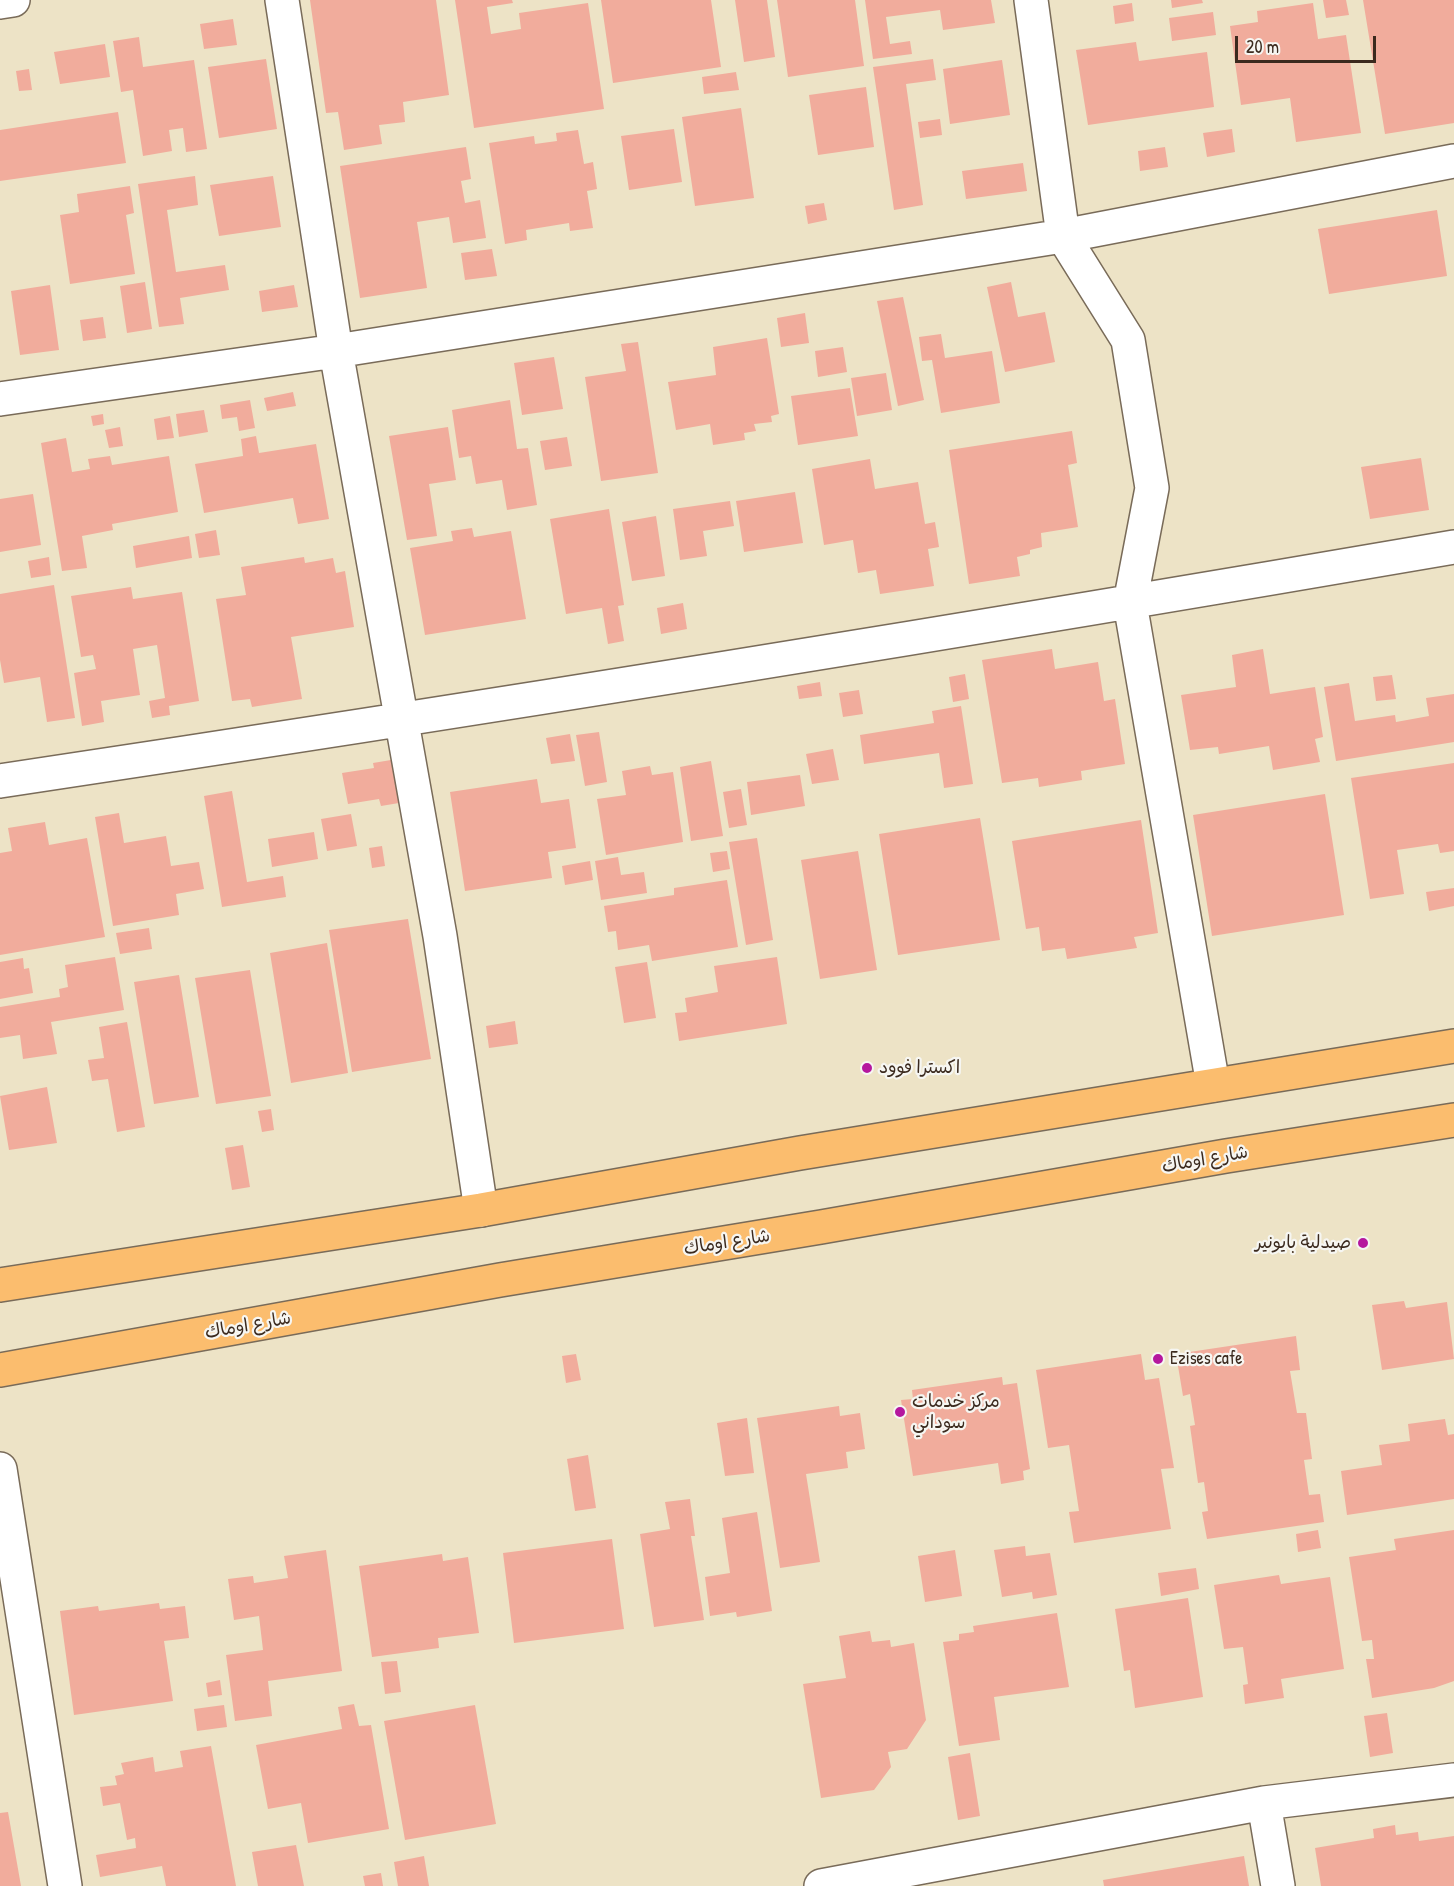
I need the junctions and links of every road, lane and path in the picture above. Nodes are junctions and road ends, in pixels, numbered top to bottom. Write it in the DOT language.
graph roads {
  1 [pos="13,0"];
  2 [pos="282,0"];
  3 [pos="1031,0"];
  4 [pos="0,2"];
  5 [pos="1454,161"];
  6 [pos="1064,236"];
  7 [pos="336,351"];
  8 [pos="0,399"];
  9 [pos="1454,547"];
  10 [pos="1130,603"];
  11 [pos="401,721"];
  12 [pos="0,781"];
  13 [pos="1454,1046"];
  14 [pos="1213,1085"];
  15 [pos="1454,1120"];
  16 [pos="481,1210"];
  17 [pos="0,1285"];
  18 [pos="0,1370"];
  19 [pos="0,1469"];
  20 [pos="1454,1780"];
  21 [pos="1264,1803"];
  22 [pos="65,1886"];
  23 [pos="821,1886"];
  24 [pos="1278,1886"];
  1 -- 4 [label="street"];
  2 -- 7 [label="street"];
  3 -- 6 [label="street"];
  5 -- 6 [label="street"];
  6 -- 7 [label="street"];
  6 -- 10 [label="street"];
  7 -- 8 [label="street"];
  7 -- 11 [label="street"];
  9 -- 10 [label="street"];
  10 -- 11 [label="street"];
  10 -- 14 [label="street"];
  11 -- 12 [label="street"];
  11 -- 16 [label="street"];
  13 -- 14 [label="main road"];
  14 -- 16 [label="main road"];
  15 -- 18 [label="main road, شارع اوماك"];
  16 -- 17 [label="main road"];
  19 -- 22 [label="street"];
  20 -- 21 [label="street"];
  21 -- 23 [label="street"];
  21 -- 24 [label="street"];
}
